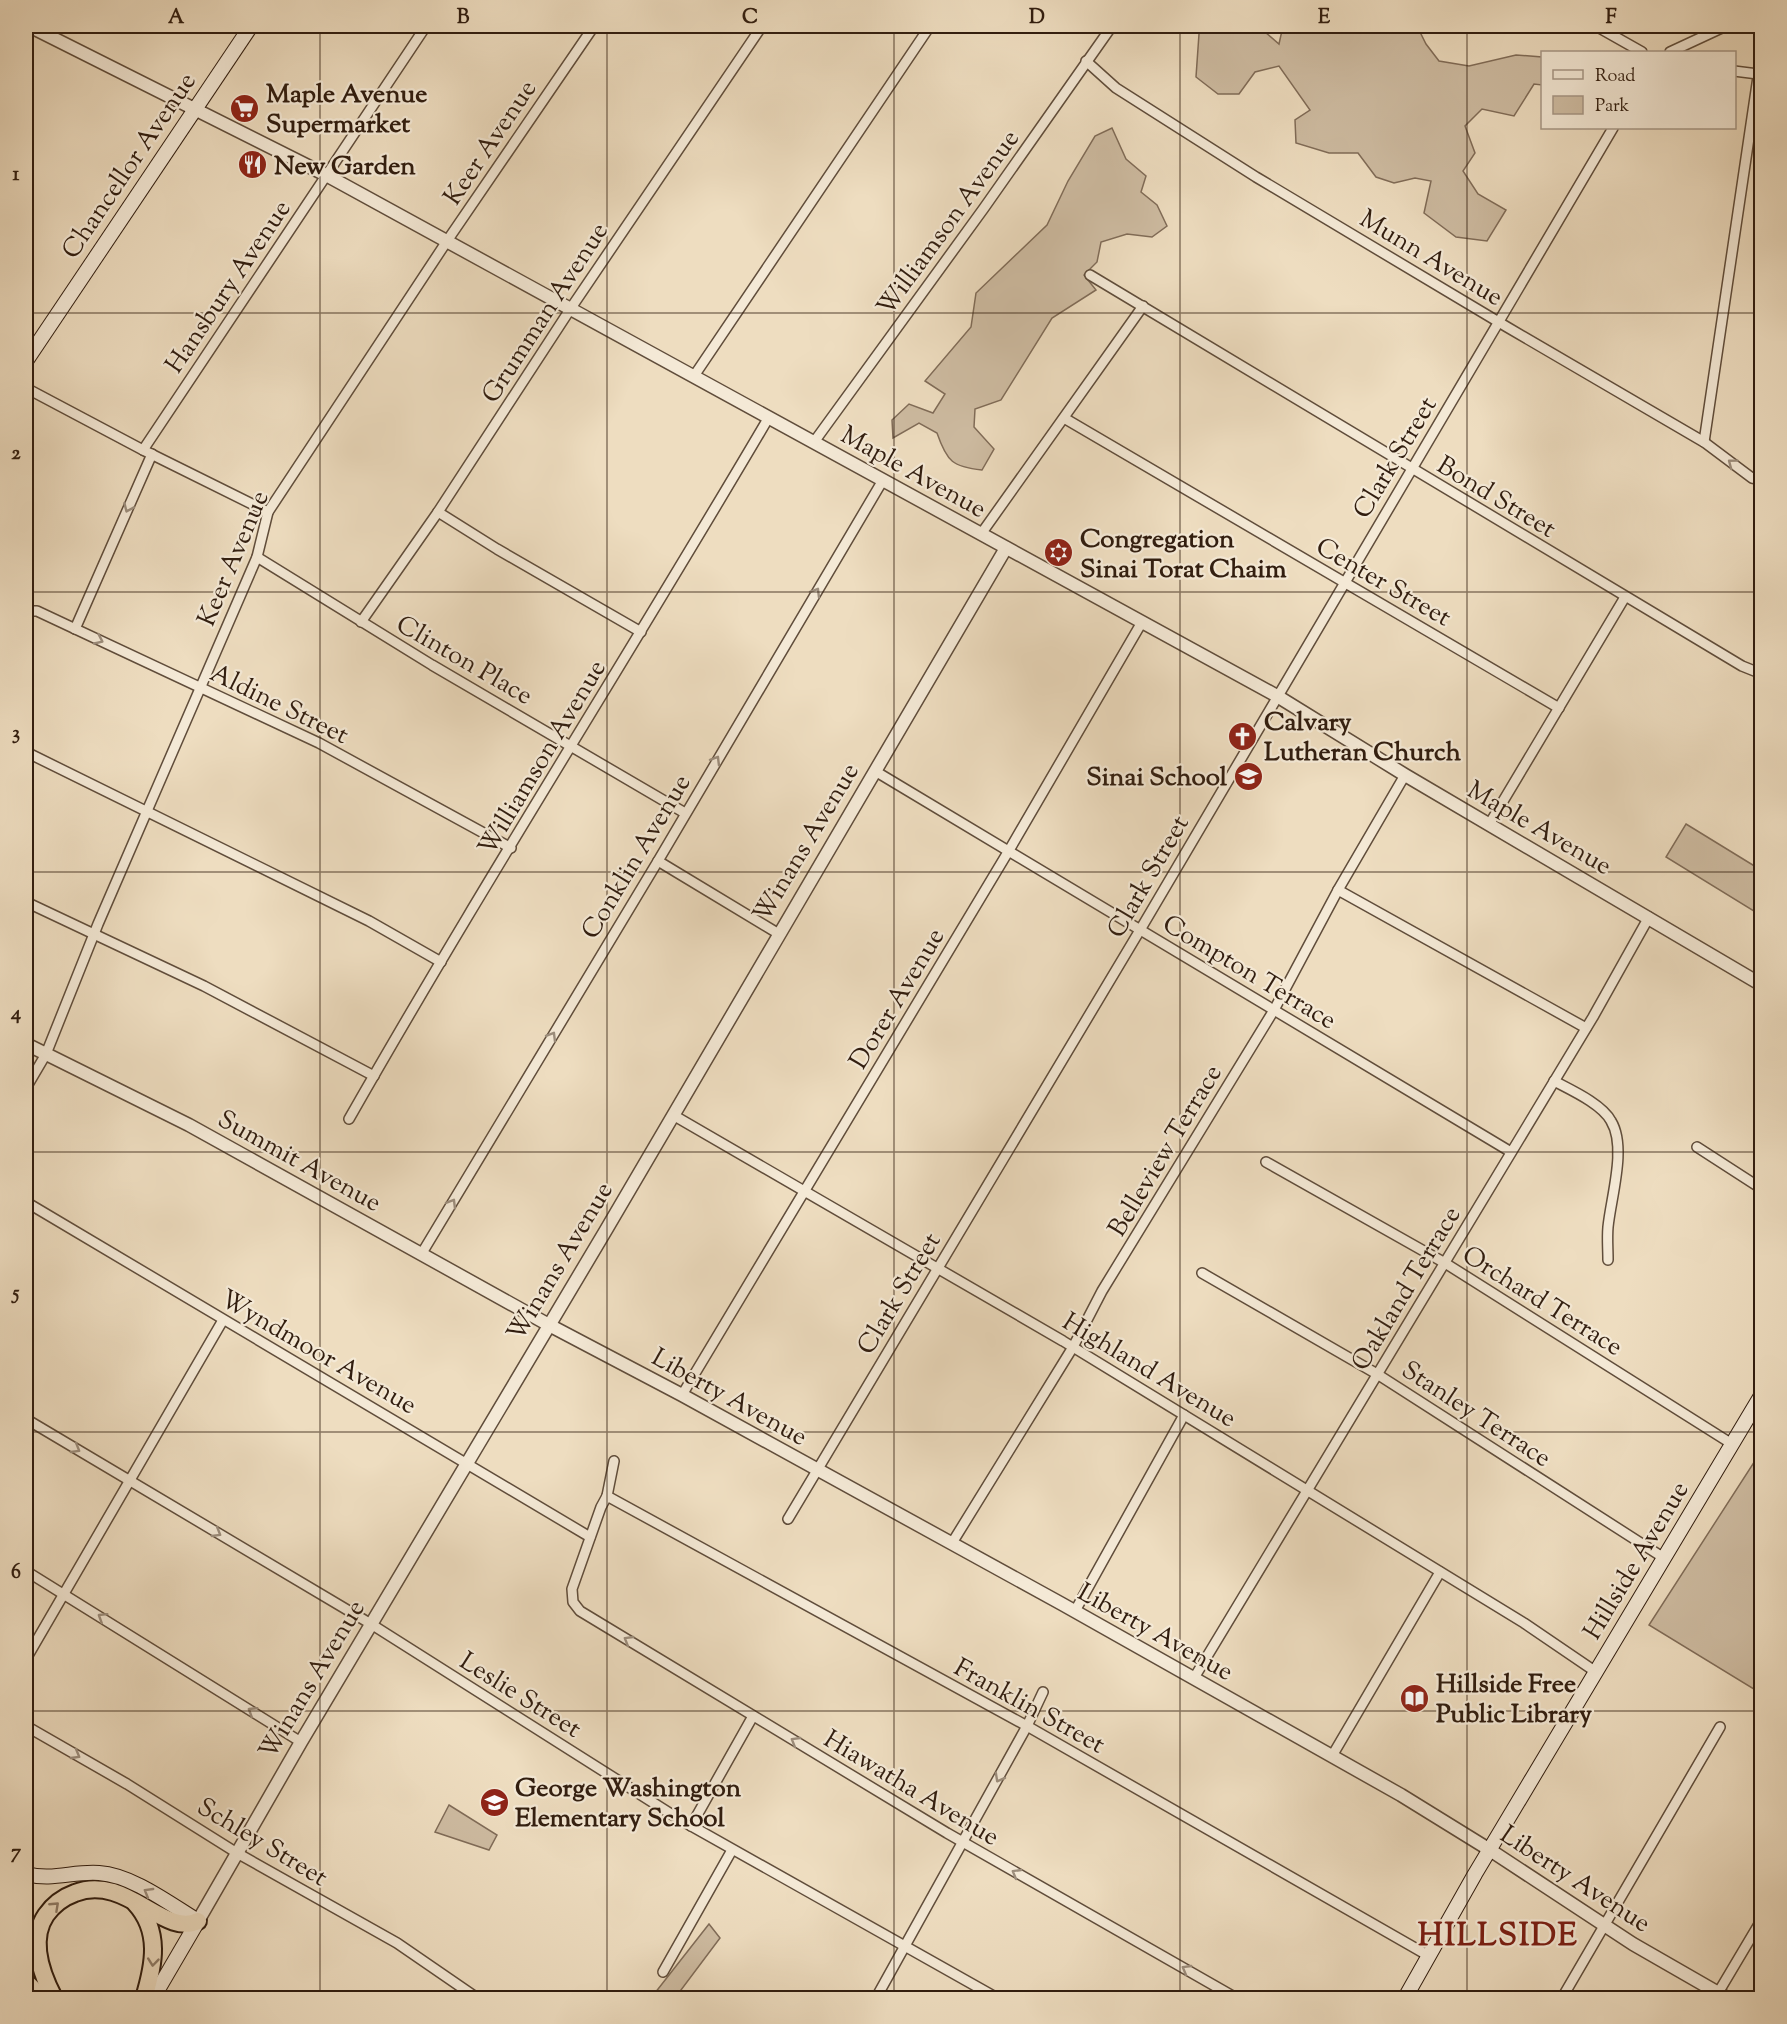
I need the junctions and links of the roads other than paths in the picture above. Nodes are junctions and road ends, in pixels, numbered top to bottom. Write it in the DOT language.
graph roads {
  1 [pos="29,26"];
  2 [pos="251,26"];
  3 [pos="426,26"];
  4 [pos="594,26"];
  5 [pos="762,26"];
  6 [pos="930,26"];
  7 [pos="1112,26"];
  8 [pos="1596,26"];
  9 [pos="1726,26"];
  10 [pos="26,33"];
  11 [pos="1761,50"];
  12 [pos="1639,51"];
  13 [pos="1672,51"];
  14 [pos="1086,61"];
  15 [pos="1736,71"];
  16 [pos="1758,74"];
  17 [pos="196,109"];
  18 [pos="1612,129"];
  19 [pos="326,175"];
  20 [pos="447,241"];
  21 [pos="1090,275"];
  22 [pos="1143,306"];
  23 [pos="571,308"];
  24 [pos="1498,322"];
  25 [pos="26,361"];
  26 [pos="694,376"];
  27 [pos="26,388"];
  28 [pos="769,417"];
  29 [pos="1064,418"];
  30 [pos="814,442"];
  31 [pos="1704,442"];
  32 [pos="148,452"];
  33 [pos="1411,470"];
  34 [pos="883,480"];
  35 [pos="1761,480"];
  36 [pos="268,512"];
  37 [pos="438,512"];
  38 [pos="981,534"];
  39 [pos="1006,548"];
  40 [pos="257,557"];
  41 [pos="1344,582"];
  42 [pos="1625,597"];
  43 [pos="26,610"];
  44 [pos="361,622"];
  45 [pos="1142,622"];
  46 [pos="75,629"];
  47 [pos="641,632"];
  48 [pos="1761,674"];
  49 [pos="199,687"];
  50 [pos="1276,696"];
  51 [pos="1559,708"];
  52 [pos="572,745"];
  53 [pos="26,752"];
  54 [pos="875,771"];
  55 [pos="1405,775"];
  56 [pos="146,812"];
  57 [pos="685,813"];
  58 [pos="1490,824"];
  59 [pos="511,848"];
  60 [pos="1008,851"];
  61 [pos="658,861"];
  62 [pos="1338,890"];
  63 [pos="26,902"];
  64 [pos="1649,917"];
  65 [pos="1140,930"];
  66 [pos="779,934"];
  67 [pos="94,935"];
  68 [pos="441,962"];
  69 [pos="1761,985"];
  70 [pos="1274,1010"];
  71 [pos="1586,1028"];
  72 [pos="26,1044"];
  73 [pos="46,1054"];
  74 [pos="374,1076"];
  75 [pos="1554,1081"];
  76 [pos="26,1088"];
  77 [pos="673,1116"];
  78 [pos="349,1119"];
  79 [pos="1697,1147"];
  80 [pos="1511,1152"];
  81 [pos="1266,1162"];
  82 [pos="1761,1189"];
  83 [pos="804,1191"];
  84 [pos="26,1202"];
  85 [pos="422,1253"];
  86 [pos="1608,1260"];
  87 [pos="1444,1263"];
  88 [pos="937,1268"];
  89 [pos="1202,1273"];
  90 [pos="223,1320"];
  91 [pos="549,1325"];
  92 [pos="1073,1347"];
  93 [pos="1377,1374"];
  94 [pos="1761,1394"];
  95 [pos="682,1395"];
  96 [pos="1184,1415"];
  97 [pos="26,1419"];
  98 [pos="1732,1444"];
  99 [pos="614,1461"];
  100 [pos="467,1463"];
  101 [pos="817,1470"];
  102 [pos="128,1481"];
  103 [pos="1307,1490"];
  104 [pos="607,1496"];
  105 [pos="788,1520"];
  106 [pos="590,1537"];
  107 [pos="952,1543"];
  108 [pos="1664,1558"];
  109 [pos="26,1571"];
  110 [pos="1440,1572"];
  111 [pos="63,1593"];
  112 [pos="1075,1611"];
  113 [pos="371,1624"];
  114 [pos="26,1659"];
  115 [pos="1596,1672"];
  116 [pos="1194,1678"];
  117 [pos="1043,1692"];
  118 [pos="753,1716"];
  119 [pos="26,1726"];
  120 [pos="1027,1726"];
  121 [pos="1720,1727"];
  122 [pos="301,1742"];
  123 [pos="1332,1756"];
  124 [pos="691,1826"];
  125 [pos="963,1842"];
  126 [pos="732,1850"];
  127 [pos="1490,1850"];
  128 [pos="237,1853"];
  129 [pos="26,1874"];
  130 [pos="122,1894"];
  131 [pos="1761,1919"];
  132 [pos="198,1921"];
  133 [pos="1605,1924"];
  134 [pos="906,1946"];
  135 [pos="1429,1956"];
  136 [pos="663,1972"];
  137 [pos="26,1982"];
  138 [pos="1723,1996"];
  139 [pos="42,1998"];
  140 [pos="54,1998"];
  141 [pos="144,1998"];
  142 [pos="153,1998"];
  143 [pos="477,1998"];
  144 [pos="876,1998"];
  145 [pos="997,1998"];
  146 [pos="1236,1998"];
  147 [pos="1405,1998"];
  148 [pos="1562,1998"];
  1 -- 10 [label="street"];
  1 -- 17 [label="street, Maple Avenue"];
  2 -- 17 [label="main road, Chancellor Avenue"];
  3 -- 19 [label="street, Hansbury Avenue"];
  4 -- 20 [label="street, Keer Avenue"];
  5 -- 23 [label="street, Grumman Avenue"];
  6 -- 26 [label="street"];
  7 -- 14 [label="street, Williamson Avenue"];
  8 -- 12 [label="street"];
  9 -- 13 [label="street"];
  11 -- 16 [label="street"];
  14 -- 24 [label="street, Munn Avenue"];
  14 -- 30 [label="street, Williamson Avenue"];
  15 -- 16 [label="street"];
  16 -- 31 [label="street"];
  17 -- 19 [label="street, Maple Avenue"];
  17 -- 25 [label="main road, Chancellor Avenue"];
  18 -- 24 [label="street, Clark Street"];
  19 -- 20 [label="street, Maple Avenue"];
  19 -- 32 [label="street, Hansbury Avenue"];
  20 -- 23 [label="street, Maple Avenue"];
  20 -- 36 [label="street, Keer Avenue"];
  21 -- 22 [label="street, Bond Street"];
  22 -- 29 [label="street"];
  22 -- 33 [label="street, Bond Street"];
  23 -- 26 [label="street, Maple Avenue"];
  23 -- 37 [label="street, Grumman Avenue"];
  24 -- 31 [label="street, Munn Avenue"];
  24 -- 33 [label="street, Clark Street"];
  26 -- 28 [label="street, Maple Avenue"];
  27 -- 32 [label="street"];
  28 -- 30 [label="street, Maple Avenue"];
  28 -- 47 [label="street, Williamson Avenue"];
  29 -- 38 [label="street"];
  29 -- 41 [label="street, Center Street"];
  30 -- 34 [label="street, Maple Avenue"];
  35 -- 31 [label="street, Munn Avenue, one-way"];
  32 -- 36 [label="street"];
  32 -- 46 [label="street, Hansbury Avenue, one-way"];
  33 -- 41 [label="street, Clark Street"];
  33 -- 42 [label="street, Bond Street"];
  34 -- 38 [label="street, Maple Avenue"];
  57 -- 34 [label="street, Conklin Avenue, one-way"];
  36 -- 40 [label="street, Keer Avenue"];
  37 -- 44 [label="street, Grumman Avenue"];
  37 -- 47 [label="street"];
  38 -- 39 [label="street, Maple Avenue"];
  39 -- 45 [label="street, Maple Avenue"];
  39 -- 54 [label="street, Winans Avenue"];
  40 -- 44 [label="street, Clinton Place"];
  40 -- 49 [label="street, Keer Avenue"];
  41 -- 50 [label="street, Clark Street"];
  41 -- 51 [label="street, Center Street"];
  42 -- 48 [label="street, Bond Street"];
  42 -- 51 [label="street"];
  43 -- 46 [label="street, Aldine Street"];
  44 -- 52 [label="street, Clinton Place"];
  45 -- 50 [label="street, Maple Avenue"];
  45 -- 60 [label="street, Dorer Avenue"];
  46 -- 49 [label="street, Aldine Street, one-way"];
  47 -- 52 [label="street, Williamson Avenue"];
  49 -- 56 [label="street, Keer Avenue"];
  49 -- 59 [label="street, Aldine Street"];
  50 -- 55 [label="street, Maple Avenue"];
  50 -- 65 [label="street, Clark Street"];
  51 -- 58 [label="street"];
  52 -- 57 [label="street, Clinton Place"];
  52 -- 59 [label="street, Williamson Avenue"];
  53 -- 56 [label="street"];
  54 -- 60 [label="street, Compton Terrace"];
  54 -- 66 [label="street, Winans Avenue"];
  55 -- 58 [label="street, Maple Avenue"];
  55 -- 62 [label="street, Belleview Terrace"];
  56 -- 67 [label="street, Keer Avenue"];
  56 -- 68 [label="street"];
  57 -- 61 [label="street, Conklin Avenue"];
  58 -- 64 [label="street, Maple Avenue"];
  59 -- 68 [label="street, Williamson Avenue"];
  60 -- 65 [label="street, Compton Terrace"];
  60 -- 83 [label="street, Dorer Avenue"];
  61 -- 66 [label="street"];
  85 -- 61 [label="street, Conklin Avenue, one-way"];
  62 -- 70 [label="street, Belleview Terrace"];
  62 -- 71 [label="street"];
  63 -- 67 [label="street"];
  64 -- 69 [label="street, Maple Avenue"];
  64 -- 71 [label="street, Oakland Terrace"];
  65 -- 70 [label="street, Compton Terrace"];
  65 -- 88 [label="street, Clark Street"];
  66 -- 77 [label="street, Winans Avenue"];
  67 -- 73 [label="street, Keer Avenue"];
  67 -- 74 [label="street"];
  68 -- 74 [label="street, Williamson Avenue"];
  70 -- 80 [label="street, Compton Terrace"];
  70 -- 92 [label="street, Belleview Terrace"];
  71 -- 75 [label="street, Oakland Terrace"];
  72 -- 73 [label="street, Summit Avenue"];
  73 -- 76 [label="street, Keer Avenue"];
  73 -- 85 [label="street, Summit Avenue"];
  74 -- 78 [label="street, Williamson Avenue"];
  75 -- 80 [label="street, Oakland Terrace"];
  75 -- 86 [label="street"];
  77 -- 83 [label="street, Highland Avenue"];
  77 -- 91 [label="street, Winans Avenue"];
  79 -- 82 [label="street"];
  80 -- 87 [label="street, Oakland Terrace"];
  81 -- 87 [label="street, Orchard Terrace"];
  83 -- 88 [label="street, Highland Avenue"];
  83 -- 95 [label="street, Dorer Avenue"];
  84 -- 90 [label="street, Wyndmoor Avenue"];
  85 -- 91 [label="street, Summit Avenue"];
  87 -- 93 [label="street, Oakland Terrace"];
  87 -- 98 [label="street, Orchard Terrace"];
  88 -- 92 [label="street, Highland Avenue"];
  88 -- 101 [label="street, Clark Street"];
  89 -- 93 [label="street, Stanley Terrace"];
  90 -- 100 [label="street, Wyndmoor Avenue"];
  90 -- 102 [label="street"];
  91 -- 95 [label="street, Liberty Avenue"];
  91 -- 100 [label="street, Winans Avenue"];
  92 -- 96 [label="street, Highland Avenue"];
  92 -- 107 [label="street, Belleview Terrace"];
  93 -- 103 [label="street, Oakland Terrace"];
  93 -- 108 [label="street, Stanley Terrace"];
  94 -- 98 [label="main road, Hillside Avenue"];
  95 -- 101 [label="street, Liberty Avenue"];
  96 -- 103 [label="street, Highland Avenue"];
  96 -- 112 [label="street"];
  97 -- 102 [label="street, Leslie Street, one-way"];
  98 -- 108 [label="main road, Hillside Avenue"];
  99 -- 104 [label="street"];
  100 -- 106 [label="street, Wyndmoor Avenue"];
  100 -- 113 [label="street, Winans Avenue"];
  101 -- 105 [label="street, Clark Street"];
  101 -- 107 [label="street, Liberty Avenue"];
  102 -- 111 [label="street"];
  102 -- 113 [label="street, Leslie Street, one-way"];
  103 -- 110 [label="street, Highland Avenue"];
  103 -- 116 [label="street, Oakland Terrace"];
  104 -- 106 [label="street"];
  104 -- 120 [label="street, Franklin Street"];
  118 -- 106 [label="street, Hiawatha Avenue, one-way"];
  107 -- 112 [label="street, Liberty Avenue"];
  108 -- 115 [label="main road, Hillside Avenue"];
  109 -- 111 [label="street"];
  110 -- 115 [label="street, Highland Avenue"];
  110 -- 123 [label="street"];
  111 -- 114 [label="street"];
  122 -- 111 [label="street, one-way"];
  112 -- 116 [label="street, Liberty Avenue"];
  113 -- 122 [label="street, Winans Avenue"];
  113 -- 124 [label="street, Leslie Street"];
  115 -- 127 [label="main road, Hillside Avenue"];
  116 -- 123 [label="street, Liberty Avenue"];
  117 -- 120 [label="street"];
  118 -- 124 [label="street"];
  125 -- 118 [label="street, Hiawatha Avenue, one-way"];
  119 -- 128 [label="street, Schley Street, one-way"];
  120 -- 125 [label="street, one-way"];
  120 -- 135 [label="street, Franklin Street"];
  121 -- 133 [label="street"];
  122 -- 128 [label="street, Winans Avenue"];
  123 -- 127 [label="street, Liberty Avenue"];
  124 -- 126 [label="street, Leslie Street"];
  125 -- 134 [label="street"];
  146 -- 125 [label="street, Hiawatha Avenue, one-way"];
  126 -- 134 [label="street, Leslie Street"];
  126 -- 136 [label="street"];
  127 -- 133 [label="street, Liberty Avenue"];
  127 -- 135 [label="main road, Hillside Avenue"];
  128 -- 132 [label="street, Winans Avenue"];
  128 -- 143 [label="street, Schley Street"];
  132 -- 129 [label="main road, one-way"];
  130 -- 132 [label="highway"];
  140 -- 130 [label="highway, one-way"];
  130 -- 141 [label="highway, one-way"];
  131 -- 138 [label="street"];
  132 -- 142 [label="main road, Winans Avenue"];
  133 -- 138 [label="street, Liberty Avenue"];
  133 -- 148 [label="street"];
  134 -- 144 [label="street"];
  134 -- 145 [label="street, Leslie Street"];
  135 -- 147 [label="main road, Hillside Avenue"];
  137 -- 139 [label="highway"];
}
